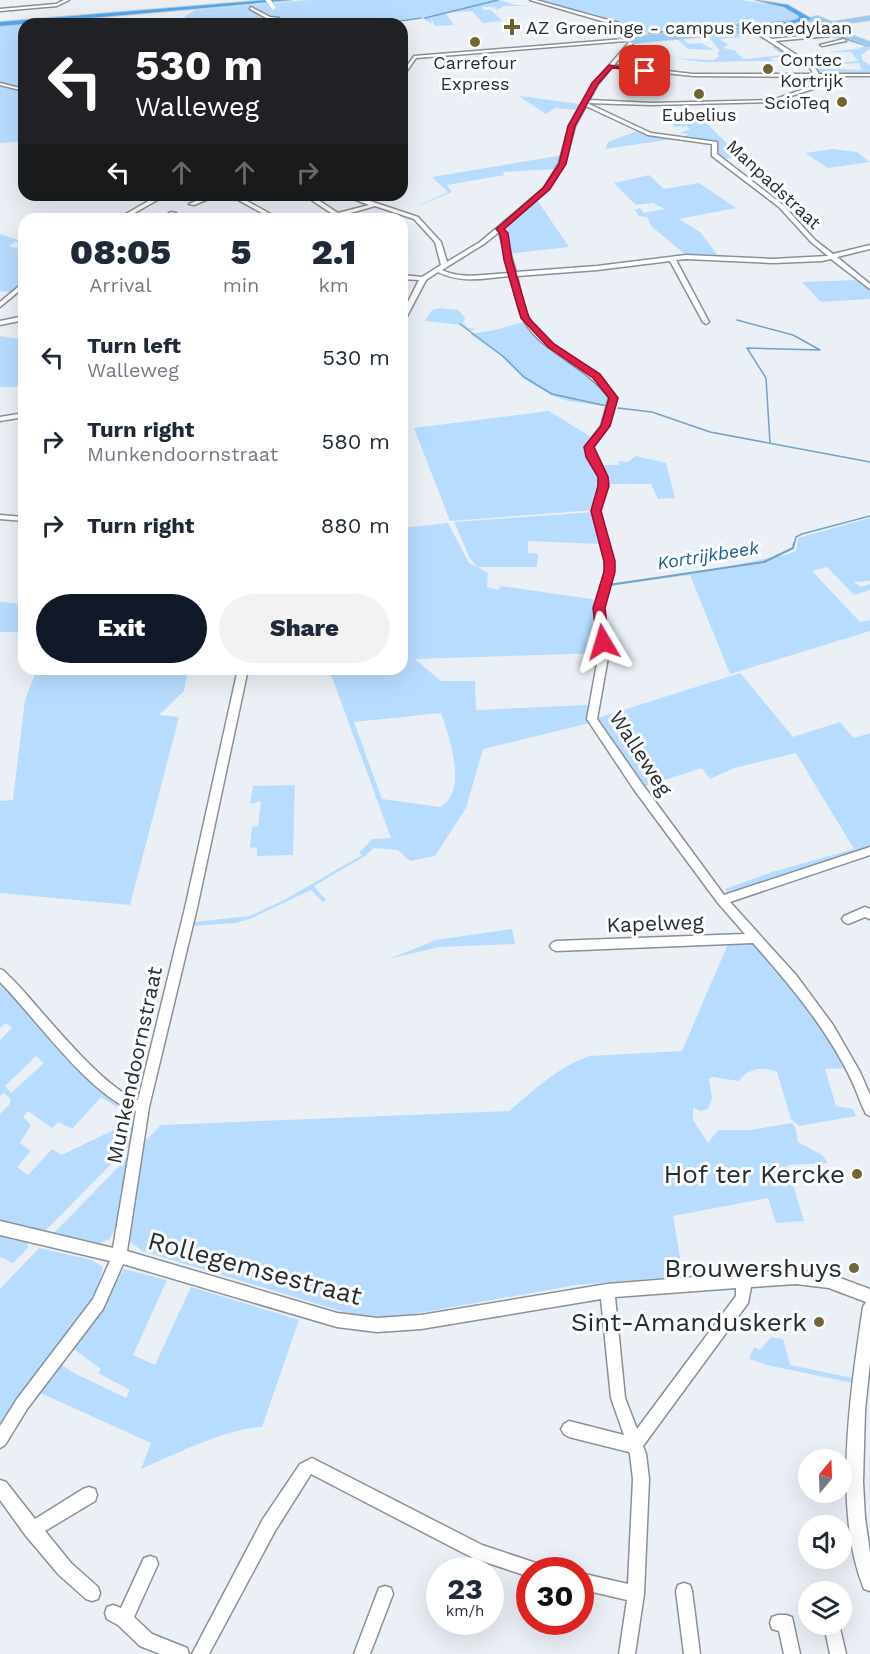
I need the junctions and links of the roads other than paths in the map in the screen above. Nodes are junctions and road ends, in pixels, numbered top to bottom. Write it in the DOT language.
graph roads {
  1 [pos="15,0"];
  2 [pos="67,0"];
  3 [pos="261,0"];
  4 [pos="268,0"];
  5 [pos="288,0"];
  6 [pos="532,0"];
  7 [pos="758,0"];
  8 [pos="236,2"];
  9 [pos="796,2"];
  10 [pos="214,5"];
  11 [pos="251,8"];
  12 [pos="18,9"];
  13 [pos="194,9"];
  14 [pos="0,10"];
  15 [pos="798,11"];
  16 [pos="34,17"];
  17 [pos="29,18"];
  18 [pos="59,18"];
  19 [pos="62,18"];
  20 [pos="269,18"];
  21 [pos="276,18"];
  22 [pos="870,18"];
  23 [pos="828,22"];
  24 [pos="814,23"];
  25 [pos="785,24"];
  26 [pos="752,28"];
  27 [pos="761,28"];
  28 [pos="625,37"];
  29 [pos="635,38"];
  30 [pos="771,39"];
  31 [pos="844,40"];
  32 [pos="870,43"];
  33 [pos="822,45"];
  34 [pos="456,53"];
  35 [pos="619,56"];
  36 [pos="408,64"];
  37 [pos="611,66"];
  38 [pos="818,74"];
  39 [pos="870,75"];
  40 [pos="0,84"];
  41 [pos="18,88"];
  42 [pos="659,93"];
  43 [pos="587,102"];
  44 [pos="667,106"];
  45 [pos="152,201"];
  46 [pos="200,201"];
  47 [pos="243,201"];
  48 [pos="316,201"];
  49 [pos="364,202"];
  50 [pos="192,204"];
  51 [pos="374,204"];
  52 [pos="131,213"];
  53 [pos="266,213"];
  54 [pos="334,213"];
  55 [pos="344,213"];
  56 [pos="401,213"];
  57 [pos="408,215"];
  58 [pos="416,218"];
  59 [pos="500,229"];
  60 [pos="870,247"];
  61 [pos="832,257"];
  62 [pos="672,258"];
  63 [pos="445,267"];
  64 [pos="438,270"];
  65 [pos="511,274"];
  66 [pos="408,278"];
  67 [pos="423,279"];
  68 [pos="870,287"];
  69 [pos="18,289"];
  70 [pos="0,292"];
  71 [pos="12,294"];
  72 [pos="0,305"];
  73 [pos="408,308"];
  74 [pos="18,319"];
  75 [pos="0,322"];
  76 [pos="706,322"];
  77 [pos="18,416"];
  78 [pos="0,419"];
  79 [pos="0,516"];
  80 [pos="18,518"];
  81 [pos="242,675"];
  82 [pos="870,851"];
  83 [pos="722,900"];
  84 [pos="870,914"];
  85 [pos="848,918"];
  86 [pos="756,938"];
  87 [pos="556,946"];
  88 [pos="0,974"];
  89 [pos="143,1107"];
  90 [pos="870,1110"];
  91 [pos="0,1228"];
  92 [pos="118,1256"];
  93 [pos="744,1280"];
  94 [pos="606,1291"];
  95 [pos="870,1296"];
  96 [pos="870,1307"];
  97 [pos="569,1429"];
  98 [pos="0,1440"];
  99 [pos="634,1445"];
  100 [pos="0,1488"];
  101 [pos="89,1495"];
  102 [pos="32,1530"];
  103 [pos="150,1564"];
  104 [pos="516,1564"];
  105 [pos="870,1583"];
  106 [pos="594,1584"];
  107 [pos="684,1591"];
  108 [pos="92,1593"];
  109 [pos="385,1594"];
  110 [pos="636,1594"];
  111 [pos="778,1623"];
  112 [pos="834,1635"];
  113 [pos="181,1654"];
  114 [pos="200,1654"];
  115 [pos="362,1654"];
  116 [pos="627,1654"];
  117 [pos="692,1654"];
  118 [pos="792,1654"];
  119 [pos="838,1654"];
  1 -- 12 [label="street"];
  2 -- 12 [label="street"];
  3 -- 8 [label="highway"];
  4 -- 21 [label="street, bridge"];
  5 -- 10 [label="highway"];
  6 -- 28 [label="street"];
  7 -- 15 [label="highway"];
  8 -- 10 [label="highway"];
  8 -- 18 [label="highway"];
  9 -- 24 [label="highway"];
  10 -- 13 [label="highway"];
  10 -- 19 [label="highway"];
  11 -- 20 [label="street"];
  12 -- 14 [label="street"];
  15 -- 24 [label="highway"];
  15 -- 25 [label="highway"];
  16 -- 17 [label="highway"];
  22 -- 23 [label="main road"];
  23 -- 24 [label="main road"];
  23 -- 32 [label="main road"];
  24 -- 25 [label="main road"];
  24 -- 27 [label="main road"];
  24 -- 30 [label="street"];
  24 -- 32 [label="main road"];
  25 -- 29 [label="main road"];
  26 -- 27 [label="main road"];
  26 -- 29 [label="main road"];
  26 -- 30 [label="street"];
  27 -- 30 [label="street"];
  28 -- 29 [label="main road"];
  28 -- 29 [label="street"];
  28 -- 34 [label="street"];
  28 -- 34 [label="street"];
  28 -- 35 [label="street"];
  29 -- 35 [label="street"];
  30 -- 38 [label="street"];
  31 -- 33 [label="street"];
  34 -- 36 [label="street"];
  35 -- 37 [label="street"];
  37 -- 38 [label="street"];
  37 -- 43 [label="street"];
  38 -- 39 [label="street"];
  38 -- 44 [label="street"];
  40 -- 41 [label="street"];
  42 -- 44 [label="street"];
  43 -- 44 [label="street"];
  43 -- 59 [label="street"];
  43 -- 61 [label="street, Manpadstraat"];
  45 -- 52 [label="street"];
  46 -- 50 [label="street"];
  47 -- 53 [label="street"];
  48 -- 54 [label="street"];
  49 -- 51 [label="street"];
  49 -- 58 [label="street"];
  51 -- 55 [label="street"];
  51 -- 56 [label="street"];
  57 -- 58 [label="street"];
  58 -- 63 [label="street"];
  59 -- 63 [label="street"];
  59 -- 65 [label="street, Walleweg"];
  60 -- 61 [label="street"];
  61 -- 62 [label="street"];
  61 -- 68 [label="street, Manpadstraat"];
  62 -- 65 [label="street"];
  62 -- 76 [label="street"];
  63 -- 64 [label="street"];
  64 -- 65 [label="street"];
  64 -- 67 [label="street"];
  65 -- 83 [label="street, Walleweg"];
  66 -- 67 [label="street"];
  67 -- 73 [label="street"];
  69 -- 71 [label="street"];
  70 -- 71 [label="street"];
  71 -- 72 [label="street"];
  74 -- 75 [label="street"];
  77 -- 78 [label="street"];
  79 -- 80 [label="street"];
  81 -- 89 [label="street, Munkendoornstraat"];
  82 -- 83 [label="street"];
  83 -- 86 [label="street, Walleweg"];
  84 -- 85 [label="street"];
  86 -- 87 [label="street, Kapelweg"];
  86 -- 90 [label="street, Walleweg"];
  88 -- 89 [label="street"];
  89 -- 92 [label="street, Munkendoornstraat"];
  91 -- 92 [label="street, Rollegemsestraat"];
  92 -- 94 [label="street, Rollegemsestraat"];
  92 -- 98 [label="street, Munkendoornstraat"];
  93 -- 94 [label="street, Rollegemsestraat"];
  93 -- 95 [label="street, Rollegemsestraat"];
  93 -- 99 [label="street"];
  94 -- 99 [label="street"];
  96 -- 105 [label="street"];
  97 -- 99 [label="street"];
  99 -- 110 [label="street"];
  100 -- 102 [label="street"];
  101 -- 102 [label="street"];
  102 -- 108 [label="street"];
  103 -- 113 [label="street"];
  104 -- 114 [label="street"];
  106 -- 110 [label="street"];
  107 -- 117 [label="street"];
  109 -- 115 [label="street"];
  110 -- 116 [label="street"];
  111 -- 118 [label="street"];
  112 -- 119 [label="street"];
}
